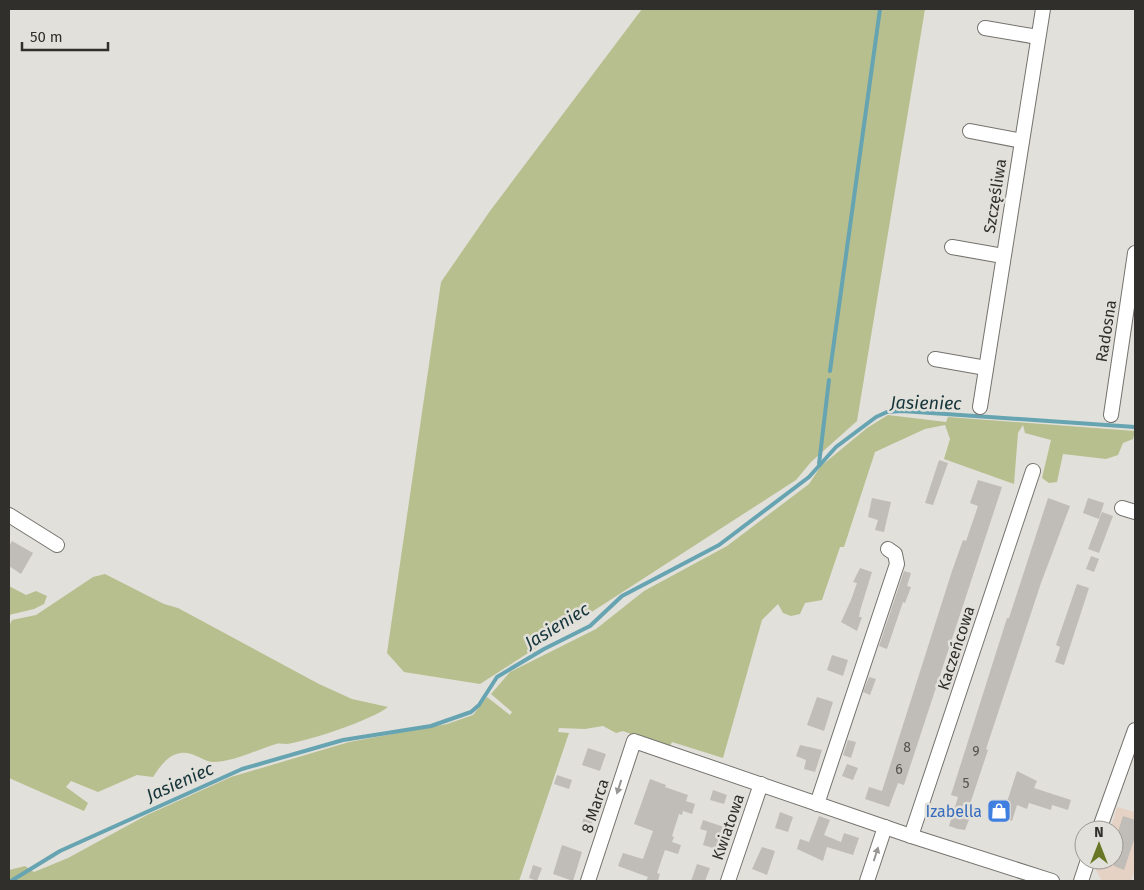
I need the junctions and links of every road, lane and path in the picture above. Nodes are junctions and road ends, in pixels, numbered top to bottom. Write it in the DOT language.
graph roads {
  1 [pos="1042,9"];
  2 [pos="985,28"];
  3 [pos="1038,37"];
  4 [pos="970,131"];
  5 [pos="1022,141"];
  6 [pos="952,247"];
  7 [pos="1135,252"];
  8 [pos="1003,256"];
  9 [pos="935,359"];
  10 [pos="986,368"];
  11 [pos="980,407"];
  12 [pos="1111,416"];
  13 [pos="1033,471"];
  14 [pos="9,515"];
  15 [pos="57,545"];
  16 [pos="888,549"];
  17 [pos="1135,730"];
  18 [pos="761,784"];
  19 [pos="817,804"];
  20 [pos="1103,820"];
  21 [pos="885,827"];
  22 [pos="911,836"];
  23 [pos="588,881"];
  24 [pos="728,881"];
  25 [pos="867,881"];
  26 [pos="1052,881"];
  1 -- 3 [label="street, Szczęśliwa"];
  2 -- 3 [label="street"];
  3 -- 5 [label="street, Szczęśliwa"];
  4 -- 5 [label="street, Szczęśliwa"];
  5 -- 8 [label="street, Szczęśliwa"];
  6 -- 8 [label="street, Szczęśliwa"];
  7 -- 12 [label="street, Radosna"];
  8 -- 10 [label="street, Szczęśliwa"];
  9 -- 10 [label="street"];
  10 -- 11 [label="street, Szczęśliwa"];
  13 -- 22 [label="street, Kaczeńcowa"];
  14 -- 15 [label="street"];
  16 -- 19 [label="street"];
  17 -- 20 [label="street"];
  18 -- 19 [label="street"];
  18 -- 23 [label="street, 8 Marca, one-way"];
  18 -- 24 [label="street, Kwiatowa"];
  19 -- 21 [label="street"];
  21 -- 22 [label="street"];
  25 -- 21 [label="street, one-way"];
  22 -- 26 [label="street"];
}
